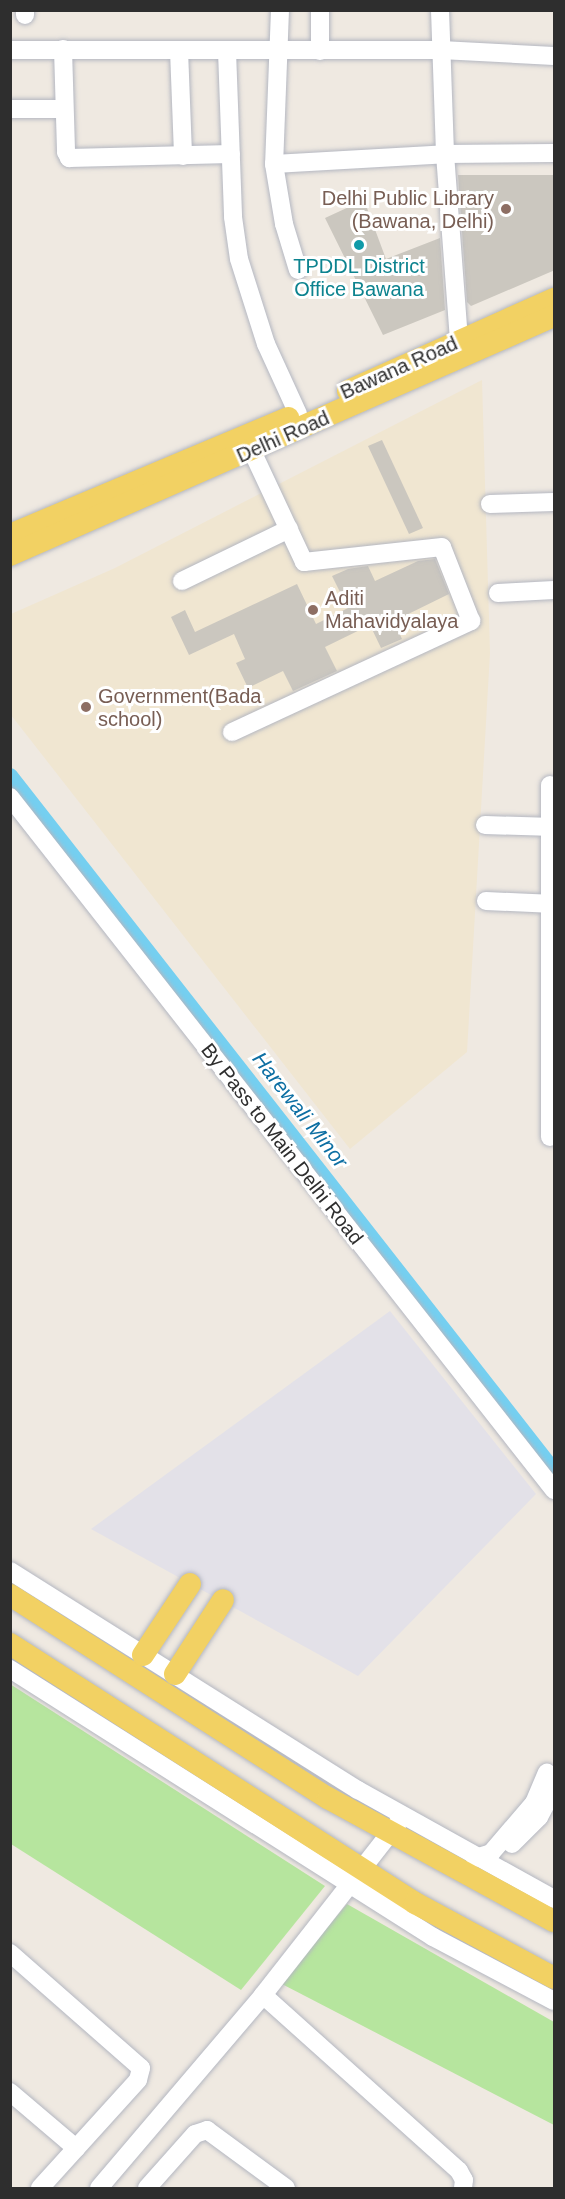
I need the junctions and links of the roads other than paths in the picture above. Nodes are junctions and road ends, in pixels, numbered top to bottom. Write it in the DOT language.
graph roads {
  1 [pos="280,10"];
  2 [pos="320,10"];
  3 [pos="440,10"];
  4 [pos="63,49"];
  5 [pos="10,50"];
  6 [pos="179,50"];
  7 [pos="441,50"];
  8 [pos="227,51"];
  9 [pos="320,51"];
  10 [pos="276,52"];
  11 [pos="555,56"];
  12 [pos="10,109"];
  13 [pos="64,109"];
  14 [pos="555,153"];
  15 [pos="231,154"];
  16 [pos="445,154"];
  17 [pos="183,156"];
  18 [pos="274,164"];
  19 [pos="298,270"];
  20 [pos="555,299"];
  21 [pos="555,316"];
  22 [pos="462,348"];
  23 [pos="298,414"];
  24 [pos="252,451"];
  25 [pos="555,502"];
  26 [pos="490,504"];
  27 [pos="288,529"];
  28 [pos="10,536"];
  29 [pos="10,555"];
  30 [pos="182,581"];
  31 [pos="555,590"];
  32 [pos="498,593"];
  33 [pos="232,732"];
  34 [pos="550,785"];
  35 [pos="10,797"];
  36 [pos="485,825"];
  37 [pos="553,827"];
  38 [pos="486,901"];
  39 [pos="553,904"];
  40 [pos="553,1068"];
  41 [pos="550,1137"];
  42 [pos="555,1490"];
  43 [pos="10,1571"];
  44 [pos="190,1584"];
  45 [pos="10,1594"];
  46 [pos="223,1600"];
  47 [pos="10,1644"];
  48 [pos="143,1654"];
  49 [pos="10,1669"];
  50 [pos="175,1674"];
  51 [pos="551,1781"];
  52 [pos="397,1824"];
  53 [pos="475,1858"];
  54 [pos="505,1873"];
  55 [pos="354,1876"];
  56 [pos="555,1899"];
  57 [pos="555,1921"];
  58 [pos="10,1953"];
  59 [pos="555,1978"];
  60 [pos="263,1995"];
  61 [pos="555,2001"];
  62 [pos="10,2092"];
  63 [pos="76,2148"];
  64 [pos="40,2188"];
  65 [pos="99,2188"];
  66 [pos="147,2188"];
  67 [pos="286,2188"];
  68 [pos="463,2188"];
  1 -- 10 [label="street"];
  2 -- 9 [label="street"];
  3 -- 7 [label="street"];
  4 -- 5 [label="street"];
  4 -- 6 [label="street"];
  4 -- 13 [label="street"];
  6 -- 8 [label="street"];
  6 -- 17 [label="street"];
  7 -- 9 [label="street"];
  7 -- 11 [label="street"];
  7 -- 16 [label="street"];
  8 -- 10 [label="street"];
  8 -- 15 [label="street"];
  9 -- 10 [label="street"];
  10 -- 18 [label="street"];
  12 -- 13 [label="street"];
  13 -- 17 [label="street"];
  14 -- 16 [label="street"];
  15 -- 17 [label="street"];
  15 -- 23 [label="street"];
  16 -- 18 [label="street"];
  16 -- 22 [label="street"];
  18 -- 19 [label="street"];
  20 -- 22 [label="main road, Bawana Road"];
  21 -- 22 [label="main road, Delhi Road"];
  22 -- 23 [label="main road, Bawana Road"];
  22 -- 24 [label="main road, Delhi Road"];
  23 -- 28 [label="main road, Bawana Road"];
  24 -- 27 [label="street"];
  24 -- 29 [label="main road, Delhi Road"];
  25 -- 26 [label="street"];
  27 -- 30 [label="street"];
  27 -- 33 [label="street"];
  31 -- 32 [label="street"];
  34 -- 37 [label="street"];
  35 -- 42 [label="street, By Pass to Main Delhi Road"];
  36 -- 37 [label="street"];
  37 -- 39 [label="street"];
  38 -- 39 [label="street"];
  39 -- 40 [label="street"];
  40 -- 41 [label="street"];
  43 -- 48 [label="street"];
  44 -- 48 [label="main road"];
  45 -- 52 [label="main road"];
  46 -- 50 [label="main road"];
  47 -- 55 [label="main road"];
  48 -- 50 [label="street"];
  49 -- 55 [label="street"];
  50 -- 52 [label="street"];
  51 -- 53 [label="street"];
  51 -- 54 [label="street"];
  52 -- 53 [label="street"];
  52 -- 55 [label="street"];
  52 -- 57 [label="main road"];
  53 -- 54 [label="street"];
  54 -- 56 [label="street"];
  55 -- 59 [label="main road"];
  55 -- 60 [label="street"];
  55 -- 61 [label="street"];
  58 -- 63 [label="street"];
  60 -- 65 [label="street"];
  60 -- 68 [label="street"];
  62 -- 63 [label="street"];
  63 -- 64 [label="street"];
  66 -- 67 [label="street"];
}
